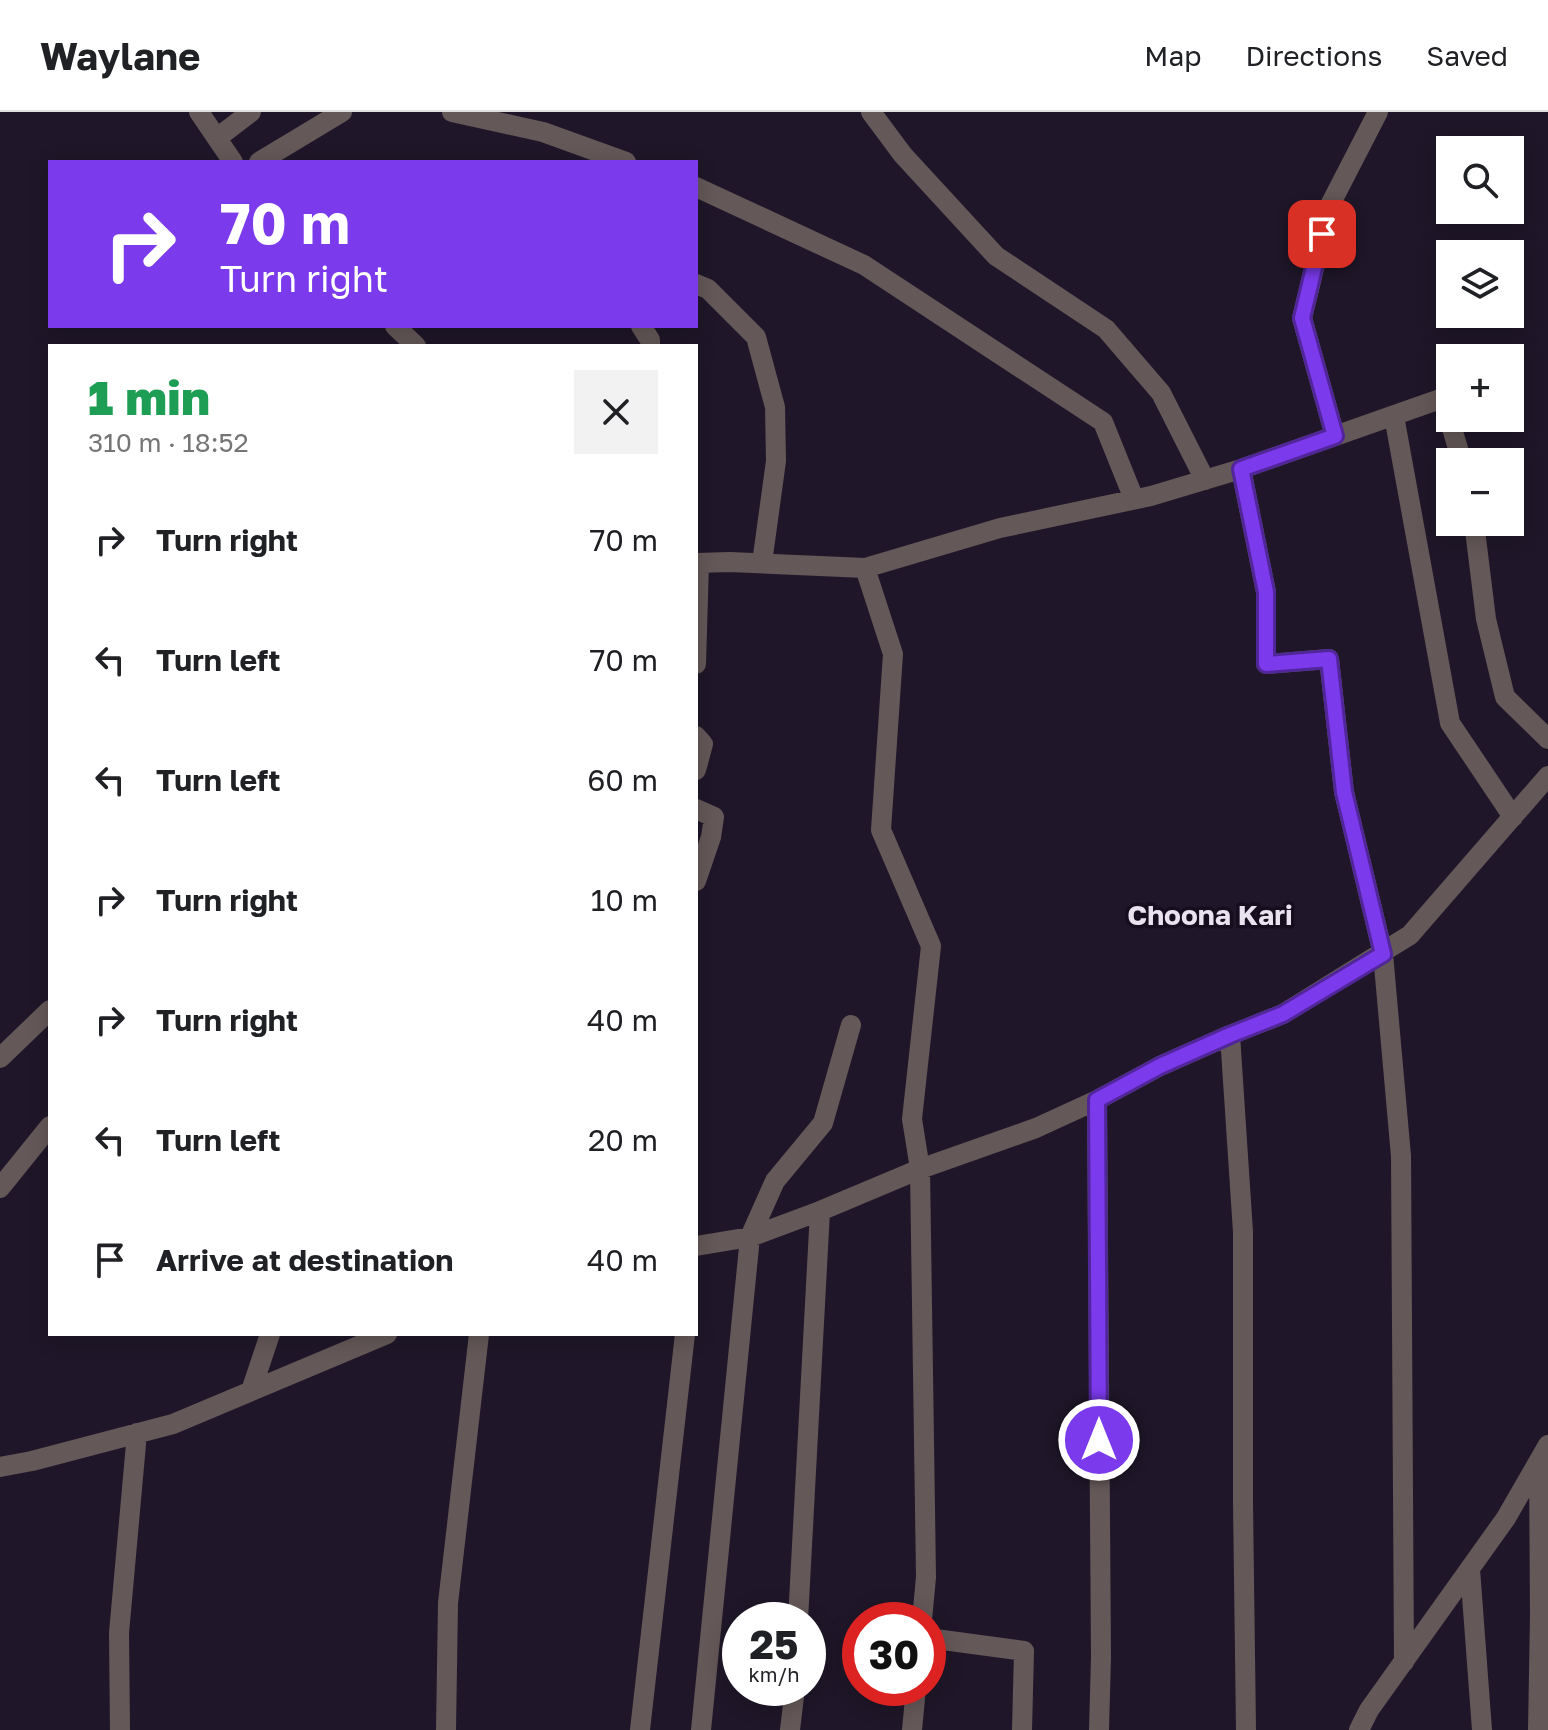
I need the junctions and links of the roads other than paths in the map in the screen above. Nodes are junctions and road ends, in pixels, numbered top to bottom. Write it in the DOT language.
graph roads {
  1 [pos="199,112"];
  2 [pos="251,112"];
  3 [pos="342,112"];
  4 [pos="452,112"];
  5 [pos="871,112"];
  6 [pos="1378,112"];
  7 [pos="217,138"];
  8 [pos="232,160"];
  9 [pos="262,160"];
  10 [pos="620,160"];
  11 [pos="698,188"];
  12 [pos="698,285"];
  13 [pos="397,328"];
  14 [pos="414,344"];
  15 [pos="1394,416"];
  16 [pos="1335,436"];
  17 [pos="1458,448"];
  18 [pos="1241,469"];
  19 [pos="1205,480"];
  20 [pos="1134,499"];
  21 [pos="1476,536"];
  22 [pos="698,563"];
  23 [pos="762,563"];
  24 [pos="865,568"];
  25 [pos="698,738"];
  26 [pos="1548,739"];
  27 [pos="698,763"];
  28 [pos="1548,776"];
  29 [pos="698,810"];
  30 [pos="1513,817"];
  31 [pos="698,875"];
  32 [pos="1383,954"];
  33 [pos="48,1012"];
  34 [pos="851,1025"];
  35 [pos="1230,1035"];
  36 [pos="0,1058"];
  37 [pos="1097,1100"];
  38 [pos="48,1128"];
  39 [pos="920,1169"];
  40 [pos="0,1188"];
  41 [pos="820,1211"];
  42 [pos="750,1237"];
  43 [pos="698,1246"];
  44 [pos="269,1336"];
  45 [pos="382,1336"];
  46 [pos="479,1336"];
  47 [pos="685,1336"];
  48 [pos="251,1391"];
  49 [pos="137,1433"];
  50 [pos="1543,1454"];
  51 [pos="0,1467"];
  52 [pos="1470,1569"];
  53 [pos="799,1602"];
  54 [pos="924,1602"];
  55 [pos="946,1640"];
  56 [pos="1404,1662"];
  57 [pos="793,1706"];
  58 [pos="914,1706"];
  59 [pos="1360,1729"];
  60 [pos="120,1730"];
  61 [pos="446,1730"];
  62 [pos="640,1730"];
  63 [pos="701,1730"];
  64 [pos="790,1730"];
  65 [pos="912,1730"];
  66 [pos="1022,1730"];
  67 [pos="1099,1730"];
  68 [pos="1246,1730"];
  69 [pos="1482,1730"];
  70 [pos="1538,1730"];
  1 -- 7 [label="street"];
  2 -- 7 [label="street"];
  3 -- 9 [label="street"];
  4 -- 10 [label="street"];
  5 -- 19 [label="street"];
  6 -- 16 [label="street"];
  7 -- 8 [label="street"];
  11 -- 20 [label="street"];
  12 -- 23 [label="street"];
  13 -- 14 [label="street"];
  15 -- 16 [label="street"];
  15 -- 17 [label="street"];
  15 -- 30 [label="street"];
  16 -- 18 [label="street"];
  18 -- 19 [label="street"];
  18 -- 32 [label="street"];
  19 -- 20 [label="street"];
  20 -- 24 [label="street"];
  21 -- 26 [label="street"];
  22 -- 23 [label="street"];
  23 -- 24 [label="street"];
  24 -- 39 [label="street"];
  25 -- 27 [label="street"];
  28 -- 30 [label="street"];
  29 -- 31 [label="street"];
  30 -- 32 [label="street"];
  32 -- 35 [label="street"];
  32 -- 56 [label="street"];
  33 -- 36 [label="street"];
  34 -- 42 [label="street"];
  35 -- 37 [label="street"];
  35 -- 68 [label="street"];
  37 -- 39 [label="street"];
  37 -- 67 [label="street"];
  38 -- 40 [label="street"];
  39 -- 41 [label="street"];
  39 -- 54 [label="street"];
  41 -- 42 [label="street"];
  41 -- 53 [label="street"];
  42 -- 43 [label="street"];
  42 -- 63 [label="street"];
  44 -- 48 [label="street"];
  45 -- 48 [label="street"];
  46 -- 61 [label="street"];
  47 -- 62 [label="street"];
  48 -- 49 [label="street"];
  49 -- 51 [label="street"];
  49 -- 60 [label="street"];
  50 -- 52 [label="street"];
  50 -- 70 [label="street"];
  52 -- 56 [label="street"];
  52 -- 69 [label="street"];
  55 -- 66 [label="street"];
  56 -- 59 [label="street"];
  57 -- 64 [label="street"];
  58 -- 65 [label="street"];
}
